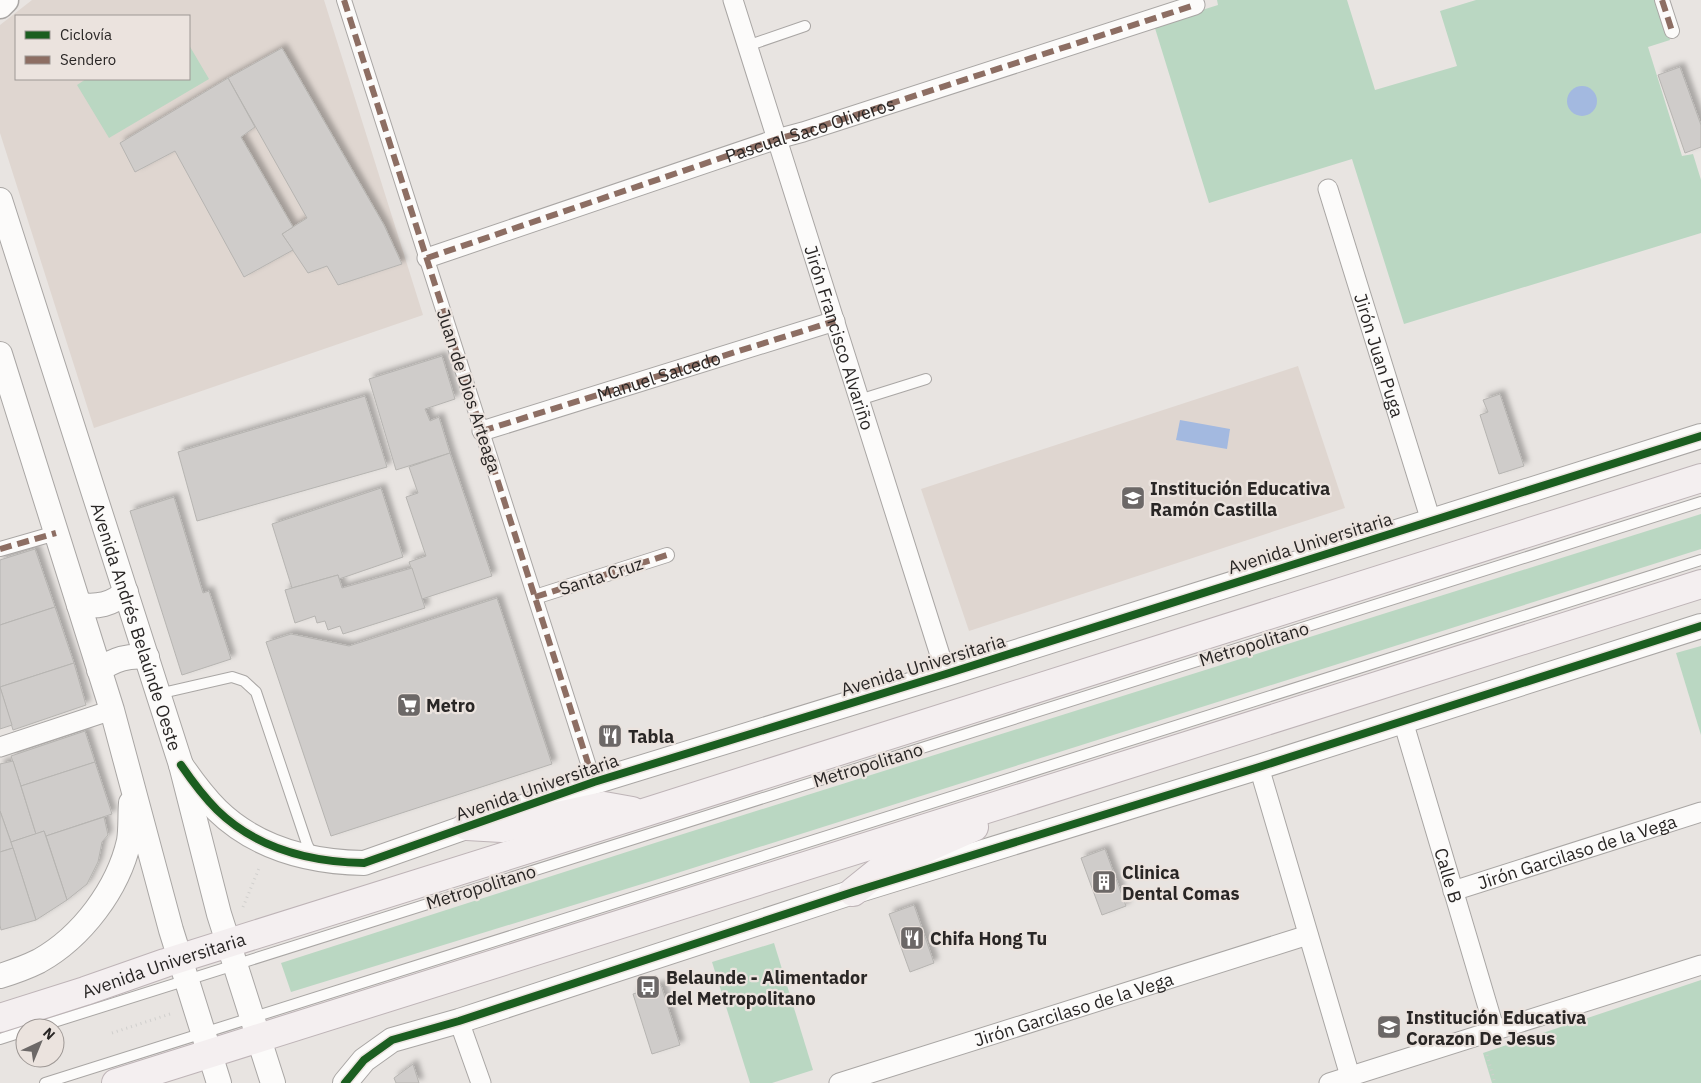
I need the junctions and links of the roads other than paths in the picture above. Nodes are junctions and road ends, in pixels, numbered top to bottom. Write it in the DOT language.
graph roads {
  1 [pos="5,0"];
  2 [pos="344,0"];
  3 [pos="733,0"];
  4 [pos="1662,0"];
  5 [pos="1194,3"];
  6 [pos="0,6"];
  7 [pos="805,26"];
  8 [pos="1672,31"];
  9 [pos="747,46"];
  10 [pos="777,139"];
  11 [pos="1328,188"];
  12 [pos="0,200"];
  13 [pos="427,258"];
  14 [pos="834,321"];
  15 [pos="0,354"];
  16 [pos="926,379"];
  17 [pos="859,400"];
  18 [pos="482,431"];
  19 [pos="1701,436"];
  20 [pos="1701,478"];
  21 [pos="1701,502"];
  22 [pos="1431,521"];
  23 [pos="56,533"];
  24 [pos="0,549"];
  25 [pos="667,555"];
  26 [pos="1701,560"];
  27 [pos="1701,584"];
  28 [pos="126,592"];
  29 [pos="535,597"];
  30 [pos="79,606"];
  31 [pos="1701,626"];
  32 [pos="147,657"];
  33 [pos="99,670"];
  34 [pos="946,674"];
  35 [pos="158,694"];
  36 [pos="112,710"];
  37 [pos="1403,721"];
  38 [pos="0,748"];
  39 [pos="181,765"];
  40 [pos="1258,767"];
  41 [pos="594,782"];
  42 [pos="132,784"];
  43 [pos="1037,791"];
  44 [pos="1701,812"];
  45 [pos="643,813"];
  46 [pos="467,826"];
  47 [pos="314,859"];
  48 [pos="1453,891"];
  49 [pos="853,892"];
  50 [pos="1308,935"];
  51 [pos="232,954"];
  52 [pos="1701,965"];
  53 [pos="183,969"];
  54 [pos="0,976"];
  55 [pos="0,1018"];
  56 [pos="59,1018"];
  57 [pos="459,1021"];
  58 [pos="255,1028"];
  59 [pos="1494,1031"];
  60 [pos="15,1034"];
  61 [pos="0,1039"];
  62 [pos="206,1043"];
  63 [pos="1350,1076"];
  64 [pos="45,1083"];
  65 [pos="116,1083"];
  66 [pos="219,1083"];
  67 [pos="272,1083"];
  68 [pos="345,1083"];
  69 [pos="481,1083"];
  70 [pos="839,1083"];
  71 [pos="1329,1083"];
  1 -- 6 [label="main road"];
  2 -- 13 [label="street, Juan de Dios Arteaga"];
  3 -- 9 [label="street, Jirón Francisco Alvariño"];
  4 -- 8 [label="street"];
  5 -- 10 [label="street, Pascual Saco Oliveros"];
  7 -- 9 [label="lane"];
  9 -- 10 [label="street, Jirón Francisco Alvariño"];
  10 -- 13 [label="street, Pascual Saco Oliveros"];
  10 -- 14 [label="street, Jirón Francisco Alvariño"];
  11 -- 22 [label="street, Jirón Juan Puga"];
  12 -- 28 [label="street, Avenida Andrés Belaúnde Oeste"];
  13 -- 18 [label="street, Juan de Dios Arteaga"];
  14 -- 17 [label="street, Jirón Francisco Alvariño"];
  14 -- 18 [label="street, Manuel Salcedo"];
  15 -- 23 [label="street"];
  16 -- 17 [label="lane"];
  17 -- 34 [label="street, Jirón Francisco Alvariño"];
  18 -- 29 [label="street, Juan de Dios Arteaga"];
  19 -- 22 [label="street, Avenida Universitaria"];
  20 -- 45 [label="main road, Avenida Universitaria"];
  21 -- 51 [label="lane, Metropolitano"];
  22 -- 34 [label="street, Avenida Universitaria"];
  23 -- 24 [label="street"];
  23 -- 30 [label="street"];
  25 -- 29 [label="street, Santa Cruz"];
  26 -- 58 [label="lane"];
  27 -- 43 [label="main road"];
  28 -- 30 [label="street"];
  28 -- 32 [label="street, Avenida Andrés Belaúnde Oeste"];
  29 -- 41 [label="street, Juan de Dios Arteaga"];
  30 -- 33 [label="street"];
  31 -- 37 [label="street"];
  32 -- 33 [label="street"];
  32 -- 35 [label="street, Avenida Andrés Belaúnde Oeste"];
  33 -- 36 [label="street"];
  34 -- 41 [label="street, Avenida Universitaria"];
  35 -- 39 [label="street, Avenida Andrés Belaúnde Oeste"];
  35 -- 47 [label="lane"];
  36 -- 38 [label="street"];
  36 -- 42 [label="street"];
  37 -- 40 [label="street"];
  37 -- 48 [label="street, Calle B"];
  39 -- 47 [label="street, Avenida Universitaria"];
  39 -- 51 [label="street, Avenida Andrés Belaúnde Oeste"];
  40 -- 49 [label="street"];
  40 -- 50 [label="street"];
  41 -- 46 [label="street, Avenida Universitaria"];
  42 -- 53 [label="street"];
  42 -- 54 [label="street"];
  43 -- 49 [label="main road"];
  43 -- 58 [label="main road"];
  44 -- 48 [label="street, Jirón Garcilaso de la Vega"];
  45 -- 46 [label="main road"];
  45 -- 51 [label="main road, Avenida Universitaria"];
  46 -- 47 [label="street, Avenida Universitaria"];
  48 -- 59 [label="street, Calle B"];
  49 -- 57 [label="street"];
  50 -- 63 [label="street"];
  50 -- 70 [label="street, Jirón Garcilaso de la Vega"];
  51 -- 53 [label="main road, Avenida Universitaria"];
  51 -- 58 [label="street, Avenida Andrés Belaúnde Oeste"];
  52 -- 59 [label="street"];
  53 -- 55 [label="main road, Avenida Universitaria"];
  53 -- 56 [label="lane"];
  53 -- 62 [label="street"];
  57 -- 68 [label="street"];
  57 -- 69 [label="street"];
  58 -- 62 [label="main road"];
  58 -- 67 [label="street, Avenida Andrés Belaúnde Oeste"];
  59 -- 63 [label="street"];
  60 -- 61 [label="lane"];
  62 -- 64 [label="lane"];
  62 -- 65 [label="main road"];
  62 -- 66 [label="street"];
  63 -- 71 [label="street"];
}
